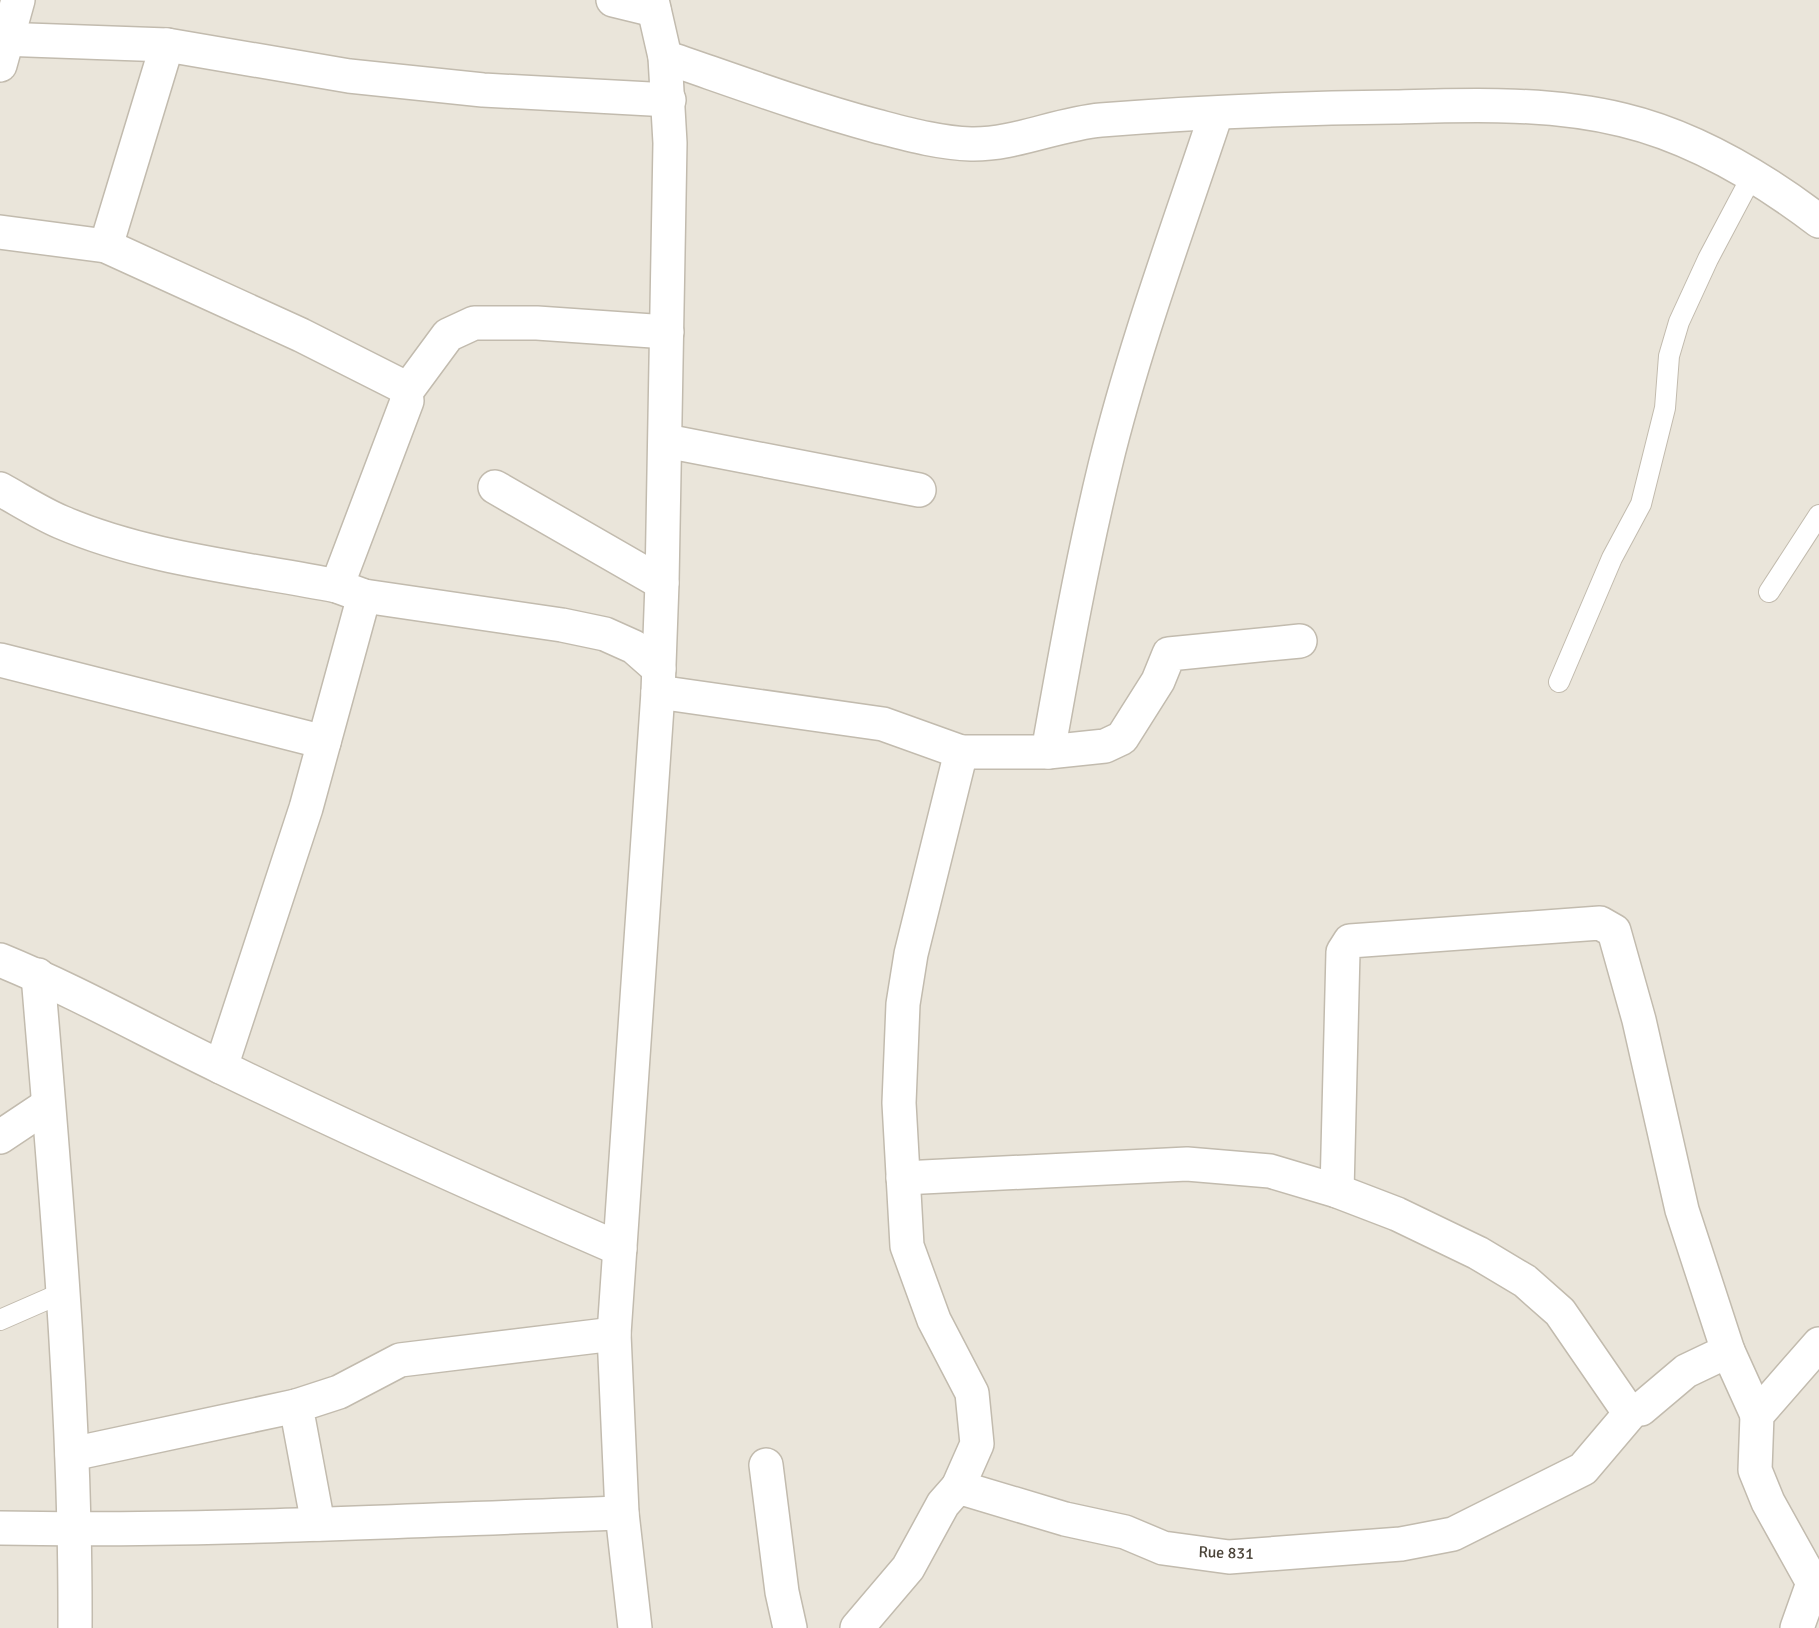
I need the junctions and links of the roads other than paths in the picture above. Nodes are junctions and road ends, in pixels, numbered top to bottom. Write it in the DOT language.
graph roads {
  1 [pos="18,0"];
  2 [pos="613,0"];
  3 [pos="653,5"];
  4 [pos="167,45"];
  5 [pos="2,48"];
  6 [pos="665,57"];
  7 [pos="669,100"];
  8 [pos="1216,114"];
  9 [pos="1752,176"];
  10 [pos="1819,221"];
  11 [pos="0,233"];
  12 [pos="105,246"];
  13 [pos="667,332"];
  14 [pos="406,392"];
  15 [pos="666,441"];
  16 [pos="495,487"];
  17 [pos="0,489"];
  18 [pos="919,490"];
  19 [pos="1819,515"];
  20 [pos="662,583"];
  21 [pos="350,591"];
  22 [pos="1769,592"];
  23 [pos="1300,641"];
  24 [pos="0,660"];
  25 [pos="658,680"];
  26 [pos="1559,682"];
  27 [pos="324,742"];
  28 [pos="962,752"];
  29 [pos="1048,752"];
  30 [pos="0,960"];
  31 [pos="38,975"];
  32 [pos="221,1067"];
  33 [pos="48,1105"];
  34 [pos="0,1137"];
  35 [pos="903,1178"];
  36 [pos="1337,1191"];
  37 [pos="620,1249"];
  38 [pos="64,1292"];
  39 [pos="0,1320"];
  40 [pos="614,1334"];
  41 [pos="1819,1344"];
  42 [pos="1728,1351"];
  43 [pos="296,1406"];
  44 [pos="1633,1410"];
  45 [pos="1757,1415"];
  46 [pos="72,1454"];
  47 [pos="766,1465"];
  48 [pos="958,1487"];
  49 [pos="622,1513"];
  50 [pos="318,1524"];
  51 [pos="0,1528"];
  52 [pos="76,1530"];
  53 [pos="1816,1585"];
  54 [pos="75,1628"];
  55 [pos="635,1628"];
  56 [pos="790,1628"];
  57 [pos="857,1628"];
  58 [pos="1797,1628"];
  1 -- 5 [label="street"];
  2 -- 3 [label="street"];
  3 -- 6 [label="street"];
  4 -- 5 [label="street"];
  4 -- 7 [label="street"];
  4 -- 12 [label="street"];
  6 -- 7 [label="street"];
  6 -- 8 [label="street"];
  7 -- 13 [label="street"];
  8 -- 9 [label="street"];
  8 -- 29 [label="street"];
  9 -- 10 [label="street"];
  9 -- 26 [label="lane"];
  11 -- 12 [label="street"];
  12 -- 14 [label="street"];
  13 -- 14 [label="street"];
  13 -- 15 [label="street"];
  14 -- 21 [label="street"];
  15 -- 18 [label="street"];
  15 -- 20 [label="street"];
  16 -- 20 [label="street"];
  17 -- 21 [label="street"];
  19 -- 22 [label="lane"];
  20 -- 25 [label="street"];
  21 -- 25 [label="street"];
  21 -- 27 [label="street"];
  23 -- 29 [label="street"];
  24 -- 27 [label="street"];
  25 -- 28 [label="street"];
  25 -- 37 [label="street"];
  27 -- 32 [label="street"];
  28 -- 29 [label="street"];
  28 -- 35 [label="street"];
  30 -- 31 [label="street"];
  31 -- 32 [label="street"];
  31 -- 33 [label="street"];
  32 -- 37 [label="street"];
  33 -- 34 [label="street"];
  33 -- 38 [label="street"];
  35 -- 36 [label="street"];
  35 -- 48 [label="street"];
  36 -- 42 [label="street"];
  36 -- 44 [label="street"];
  37 -- 40 [label="street"];
  38 -- 39 [label="lane"];
  38 -- 46 [label="street"];
  40 -- 43 [label="street"];
  40 -- 49 [label="street"];
  41 -- 45 [label="street"];
  42 -- 44 [label="street, Rue 831"];
  42 -- 45 [label="street"];
  43 -- 46 [label="street"];
  43 -- 50 [label="street"];
  44 -- 48 [label="street, Rue 831"];
  45 -- 53 [label="street"];
  46 -- 52 [label="street"];
  47 -- 56 [label="street"];
  48 -- 57 [label="street"];
  49 -- 50 [label="street"];
  49 -- 55 [label="street"];
  50 -- 52 [label="street"];
  51 -- 52 [label="street"];
  52 -- 54 [label="street"];
  53 -- 58 [label="street"];
}
